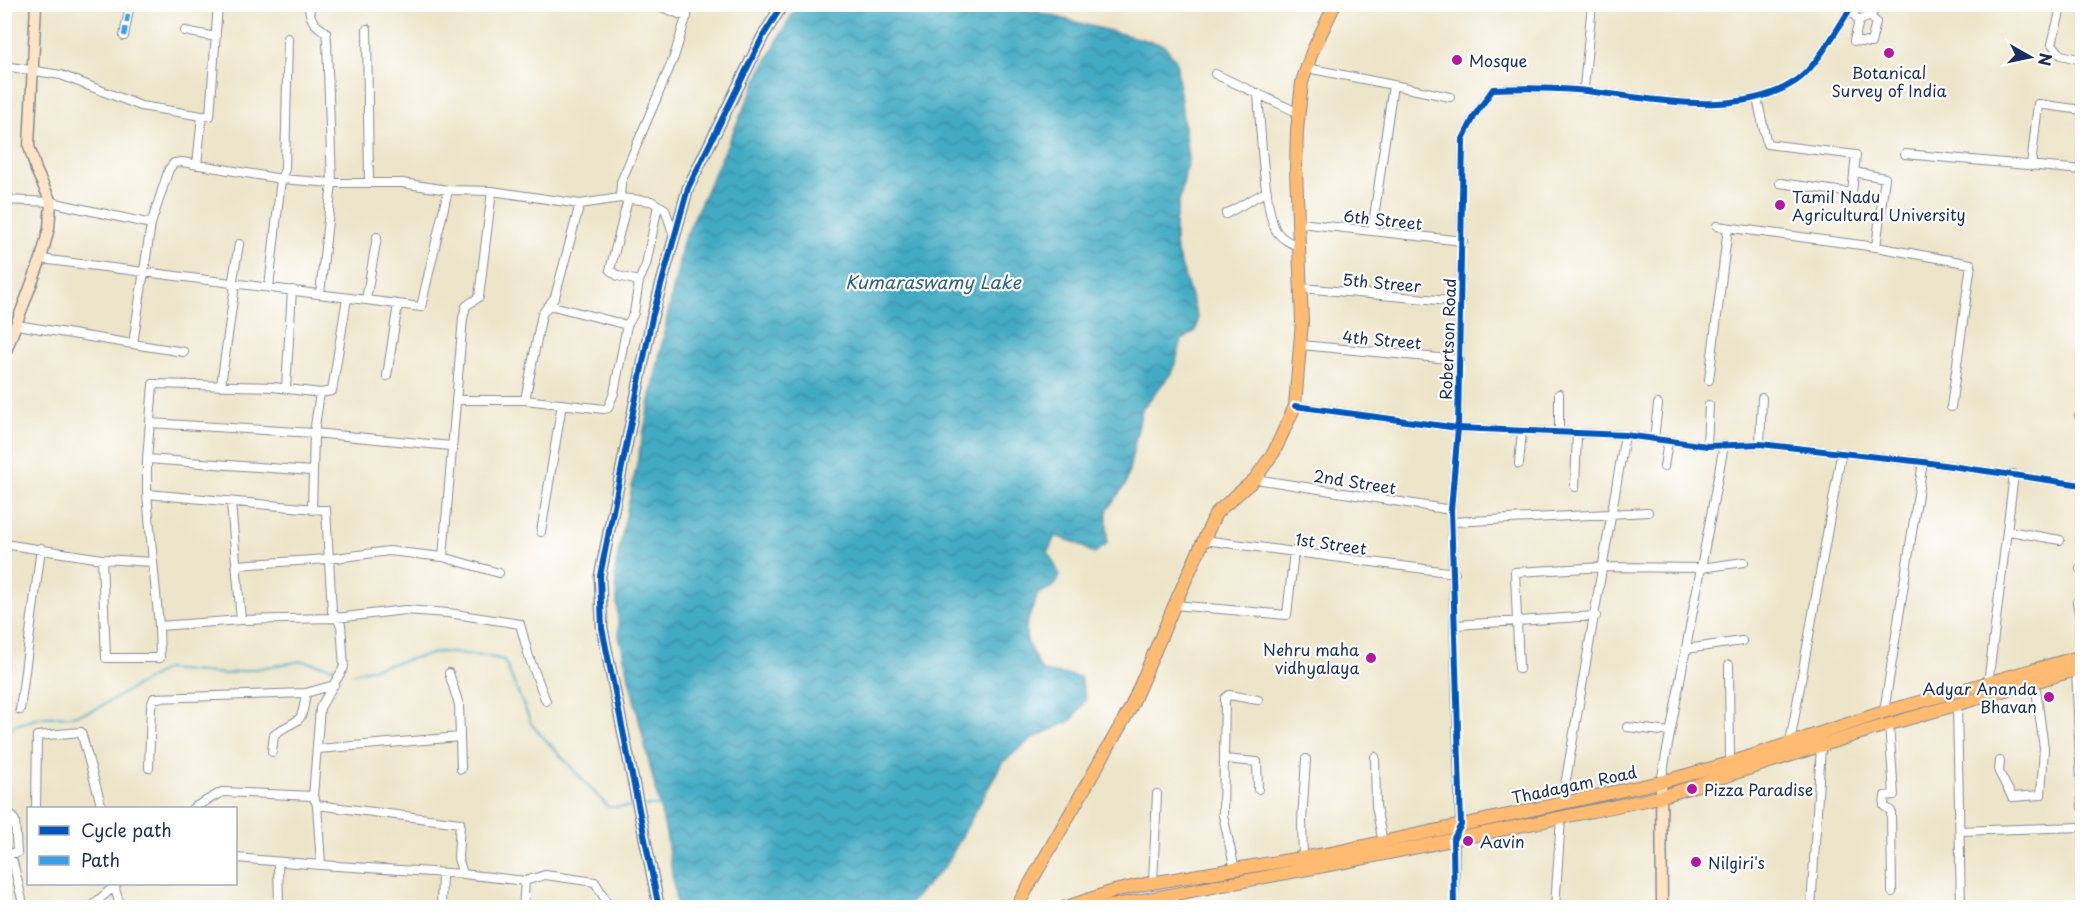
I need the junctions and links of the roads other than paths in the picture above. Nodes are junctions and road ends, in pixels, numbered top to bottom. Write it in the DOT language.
graph roads {
  1 [pos="36,4"];
  2 [pos="130,4"];
  3 [pos="218,4"];
  4 [pos="309,4"];
  5 [pos="654,4"];
  6 [pos="690,4"];
  7 [pos="783,4"];
  8 [pos="1335,4"];
  9 [pos="1592,4"];
  10 [pos="1879,4"];
  11 [pos="2062,4"];
  12 [pos="2068,4"];
  13 [pos="2082,6"];
  14 [pos="1851,7"];
  15 [pos="687,16"];
  16 [pos="1870,16"];
  17 [pos="1858,21"];
  18 [pos="367,29"];
  19 [pos="185,31"];
  20 [pos="124,36"];
  21 [pos="216,37"];
  22 [pos="288,38"];
  23 [pos="2082,60"];
  24 [pos="4,66"];
  25 [pos="1307,68"];
  26 [pos="33,70"];
  27 [pos="1215,74"];
  28 [pos="1393,85"];
  29 [pos="1577,90"];
  30 [pos="1258,93"];
  31 [pos="1450,97"];
  32 [pos="1757,98"];
  33 [pos="2082,110"];
  34 [pos="1299,113"];
  35 [pos="202,116"];
  36 [pos="1905,154"];
  37 [pos="197,165"];
  38 [pos="2031,166"];
  39 [pos="2082,170"];
  40 [pos="1854,172"];
  41 [pos="281,178"];
  42 [pos="332,183"];
  43 [pos="369,183"];
  44 [pos="1780,183"];
  45 [pos="448,190"];
  46 [pos="492,191"];
  47 [pos="1267,191"];
  48 [pos="624,198"];
  49 [pos="4,200"];
  50 [pos="51,202"];
  51 [pos="580,204"];
  52 [pos="658,205"];
  53 [pos="1226,214"];
  54 [pos="1299,223"];
  55 [pos="151,224"];
  56 [pos="1717,226"];
  57 [pos="1728,228"];
  58 [pos="1372,231"];
  59 [pos="674,236"];
  60 [pos="377,237"];
  61 [pos="1463,242"];
  62 [pos="239,244"];
  63 [pos="1300,247"];
  64 [pos="1876,247"];
  65 [pos="41,259"];
  66 [pos="144,273"];
  67 [pos="639,281"];
  68 [pos="234,285"];
  69 [pos="269,287"];
  70 [pos="1301,288"];
  71 [pos="292,290"];
  72 [pos="320,294"];
  73 [pos="346,298"];
  74 [pos="366,300"];
  75 [pos="1461,302"];
  76 [pos="398,304"];
  77 [pos="549,305"];
  78 [pos="17,325"];
  79 [pos="627,326"];
  80 [pos="133,344"];
  81 [pos="1301,345"];
  82 [pos="184,352"];
  83 [pos="4,356"];
  84 [pos="1460,360"];
  85 [pos="387,376"];
  86 [pos="1708,380"];
  87 [pos="221,385"];
  88 [pos="286,388"];
  89 [pos="320,393"];
  90 [pos="1558,394"];
  91 [pos="1762,398"];
  92 [pos="456,400"];
  93 [pos="525,400"];
  94 [pos="562,404"];
  95 [pos="1658,404"];
  96 [pos="1710,405"];
  97 [pos="1295,406"];
  98 [pos="1951,407"];
  99 [pos="150,423"];
  100 [pos="1458,428"];
  101 [pos="1521,431"];
  102 [pos="1558,432"];
  103 [pos="314,433"];
  104 [pos="1577,433"];
  105 [pos="1625,435"];
  106 [pos="1654,439"];
  107 [pos="1668,441"];
  108 [pos="1760,444"];
  109 [pos="1724,445"];
  110 [pos="451,446"];
  111 [pos="1707,446"];
  112 [pos="1841,455"];
  113 [pos="147,459"];
  114 [pos="1923,462"];
  115 [pos="1519,464"];
  116 [pos="1664,466"];
  117 [pos="312,471"];
  118 [pos="2014,474"];
  119 [pos="1255,479"];
  120 [pos="2082,485"];
  121 [pos="1575,487"];
  122 [pos="147,494"];
  123 [pos="231,503"];
  124 [pos="312,510"];
  125 [pos="1451,510"];
  126 [pos="1648,512"];
  127 [pos="1613,513"];
  128 [pos="1452,522"];
  129 [pos="2009,531"];
  130 [pos="541,532"];
  131 [pos="1204,540"];
  132 [pos="2060,540"];
  133 [pos="4,544"];
  134 [pos="41,549"];
  135 [pos="1294,551"];
  136 [pos="443,557"];
  137 [pos="102,559"];
  138 [pos="328,559"];
  139 [pos="153,562"];
  140 [pos="1744,562"];
  141 [pos="236,565"];
  142 [pos="1604,567"];
  143 [pos="1701,568"];
  144 [pos="499,573"];
  145 [pos="1455,573"];
  146 [pos="2082,601"];
  147 [pos="1174,605"];
  148 [pos="1596,616"];
  149 [pos="336,618"];
  150 [pos="241,620"];
  151 [pos="1516,621"];
  152 [pos="1456,625"];
  153 [pos="159,626"];
  154 [pos="2082,629"];
  155 [pos="1742,641"];
  156 [pos="1686,649"];
  157 [pos="2079,663"];
  158 [pos="1729,665"];
  159 [pos="1519,669"];
  160 [pos="448,673"];
  161 [pos="2035,682"];
  162 [pos="1988,684"];
  163 [pos="334,685"];
  164 [pos="306,693"];
  165 [pos="1258,700"];
  166 [pos="546,701"];
  167 [pos="1957,706"];
  168 [pos="20,710"];
  169 [pos="1886,718"];
  170 [pos="1627,727"];
  171 [pos="1670,732"];
  172 [pos="460,737"];
  173 [pos="1790,743"];
  174 [pos="1821,747"];
  175 [pos="318,748"];
  176 [pos="272,752"];
  177 [pos="1375,757"];
  178 [pos="1224,759"];
  179 [pos="1306,759"];
  180 [pos="2000,761"];
  181 [pos="1730,763"];
  182 [pos="149,768"];
  183 [pos="461,769"];
  184 [pos="1661,782"];
  185 [pos="1258,789"];
  186 [pos="1157,794"];
  187 [pos="313,796"];
  188 [pos="1660,797"];
  189 [pos="1562,803"];
  190 [pos="317,805"];
  191 [pos="36,807"];
  192 [pos="102,807"];
  193 [pos="195,807"];
  194 [pos="2082,807"];
  195 [pos="4,813"];
  196 [pos="1561,817"];
  197 [pos="1461,825"];
  198 [pos="2082,827"];
  199 [pos="1960,831"];
  200 [pos="1454,840"];
  201 [pos="1383,843"];
  202 [pos="4,855"];
  203 [pos="237,858"];
  204 [pos="1303,858"];
  205 [pos="279,862"];
  206 [pos="321,865"];
  207 [pos="1235,870"];
  208 [pos="442,873"];
  209 [pos="463,874"];
  210 [pos="525,881"];
  211 [pos="1153,882"];
  212 [pos="116,885"];
  213 [pos="1892,892"];
  214 [pos="1173,893"];
  215 [pos="24,908"];
  216 [pos="89,908"];
  217 [pos="121,908"];
  218 [pos="279,908"];
  219 [pos="441,908"];
  220 [pos="523,908"];
  221 [pos="605,908"];
  222 [pos="659,908"];
  223 [pos="1016,908"];
  224 [pos="1064,908"];
  225 [pos="1101,908"];
  226 [pos="1173,908"];
  227 [pos="1454,908"];
  228 [pos="1556,908"];
  229 [pos="1662,908"];
  230 [pos="1811,908"];
  231 [pos="1961,908"];
  1 -- 26 [label="street"];
  2 -- 20 [label="street"];
  3 -- 21 [label="street"];
  4 -- 42 [label="street"];
  5 -- 15 [label="street"];
  6 -- 15 [label="street"];
  7 -- 59 [label="street"];
  8 -- 25 [label="main road"];
  9 -- 29 [label="street"];
  10 -- 16 [label="street"];
  11 -- 23 [label="street"];
  12 -- 13 [label="street"];
  14 -- 17 [label="street"];
  14 -- 32 [label="street"];
  15 -- 48 [label="street"];
  16 -- 17 [label="street"];
  16 -- 17 [label="street"];
  18 -- 43 [label="street"];
  19 -- 21 [label="street"];
  21 -- 35 [label="street"];
  22 -- 41 [label="street"];
  24 -- 26 [label="street"];
  25 -- 28 [label="street"];
  25 -- 34 [label="main road"];
  26 -- 35 [label="street"];
  26 -- 50 [label="street"];
  27 -- 30 [label="street"];
  28 -- 31 [label="street"];
  28 -- 58 [label="street"];
  29 -- 32 [label="street"];
  29 -- 61 [label="street, Robertson Road"];
  30 -- 34 [label="street"];
  30 -- 47 [label="street"];
  32 -- 40 [label="street"];
  33 -- 38 [label="street"];
  34 -- 54 [label="main road"];
  35 -- 37 [label="street"];
  36 -- 38 [label="street"];
  37 -- 41 [label="street"];
  37 -- 55 [label="street"];
  38 -- 39 [label="street"];
  40 -- 44 [label="street"];
  40 -- 64 [label="street"];
  41 -- 42 [label="street"];
  41 -- 69 [label="street"];
  42 -- 43 [label="street"];
  42 -- 72 [label="street"];
  43 -- 45 [label="street"];
  45 -- 46 [label="street"];
  45 -- 76 [label="street"];
  46 -- 51 [label="street"];
  46 -- 92 [label="street"];
  47 -- 53 [label="street"];
  47 -- 63 [label="street"];
  48 -- 51 [label="street"];
  48 -- 52 [label="street"];
  48 -- 67 [label="street"];
  49 -- 50 [label="street"];
  50 -- 55 [label="street"];
  50 -- 65 [label="street"];
  51 -- 77 [label="street"];
  52 -- 59 [label="street"];
  52 -- 67 [label="street"];
  54 -- 58 [label="street, 6th Street"];
  54 -- 63 [label="main road"];
  55 -- 66 [label="street"];
  56 -- 57 [label="street"];
  57 -- 64 [label="street"];
  57 -- 86 [label="street"];
  58 -- 61 [label="street, 6th Street"];
  59 -- 222 [label="street"];
  60 -- 74 [label="street"];
  61 -- 75 [label="street, Robertson Road"];
  62 -- 68 [label="street"];
  63 -- 70 [label="main road"];
  64 -- 98 [label="street"];
  65 -- 66 [label="street"];
  65 -- 78 [label="street"];
  66 -- 68 [label="street"];
  66 -- 80 [label="street"];
  67 -- 79 [label="street"];
  68 -- 69 [label="street"];
  68 -- 87 [label="street"];
  69 -- 71 [label="street"];
  70 -- 75 [label="street, 5th Streer"];
  70 -- 81 [label="main road"];
  71 -- 72 [label="street"];
  71 -- 88 [label="street"];
  72 -- 73 [label="street"];
  73 -- 74 [label="street"];
  73 -- 89 [label="street"];
  74 -- 76 [label="street"];
  75 -- 84 [label="street, Robertson Road"];
  76 -- 85 [label="street"];
  77 -- 79 [label="street"];
  77 -- 93 [label="street"];
  78 -- 80 [label="street"];
  78 -- 83 [label="street"];
  79 -- 94 [label="street"];
  80 -- 82 [label="street"];
  81 -- 84 [label="street, 4th Street"];
  81 -- 97 [label="main road"];
  84 -- 100 [label="street, Robertson Road"];
  87 -- 88 [label="street"];
  87 -- 99 [label="street"];
  88 -- 89 [label="street"];
  89 -- 103 [label="street"];
  90 -- 102 [label="street"];
  91 -- 108 [label="street"];
  92 -- 93 [label="street"];
  92 -- 110 [label="street"];
  93 -- 94 [label="street"];
  94 -- 130 [label="street"];
  95 -- 106 [label="street"];
  96 -- 111 [label="street"];
  97 -- 100 [label="street"];
  97 -- 119 [label="main road"];
  99 -- 103 [label="street"];
  99 -- 113 [label="street"];
  100 -- 101 [label="street"];
  100 -- 125 [label="street, Robertson Road"];
  101 -- 102 [label="street"];
  101 -- 115 [label="street"];
  102 -- 104 [label="street"];
  103 -- 110 [label="street"];
  103 -- 117 [label="street"];
  104 -- 105 [label="street"];
  104 -- 121 [label="street"];
  105 -- 106 [label="street"];
  105 -- 127 [label="street"];
  106 -- 107 [label="street"];
  107 -- 111 [label="street"];
  107 -- 116 [label="street"];
  108 -- 109 [label="street"];
  108 -- 112 [label="street"];
  109 -- 111 [label="street"];
  109 -- 143 [label="street"];
  110 -- 136 [label="street"];
  112 -- 114 [label="street"];
  112 -- 173 [label="street"];
  113 -- 117 [label="street"];
  113 -- 122 [label="street"];
  114 -- 118 [label="street"];
  114 -- 169 [label="street"];
  117 -- 124 [label="street"];
  118 -- 120 [label="street"];
  118 -- 129 [label="street"];
  119 -- 125 [label="street, 2nd Street"];
  119 -- 131 [label="main road"];
  122 -- 123 [label="street"];
  122 -- 139 [label="street"];
  123 -- 124 [label="street"];
  123 -- 141 [label="street"];
  124 -- 138 [label="street"];
  125 -- 128 [label="street, Robertson Road"];
  126 -- 127 [label="street"];
  127 -- 128 [label="street"];
  127 -- 142 [label="street"];
  128 -- 145 [label="street, Robertson Road"];
  129 -- 132 [label="street"];
  129 -- 162 [label="street"];
  131 -- 135 [label="street, 1st Street"];
  131 -- 147 [label="main road"];
  133 -- 134 [label="street"];
  134 -- 137 [label="street"];
  134 -- 168 [label="street"];
  135 -- 145 [label="street, 1st Street"];
  135 -- 147 [label="street"];
  136 -- 138 [label="street"];
  136 -- 144 [label="street"];
  137 -- 139 [label="street"];
  137 -- 153 [label="street"];
  138 -- 141 [label="street"];
  138 -- 149 [label="street"];
  139 -- 153 [label="street"];
  140 -- 143 [label="street"];
  141 -- 150 [label="street"];
  142 -- 143 [label="street"];
  142 -- 148 [label="street"];
  142 -- 151 [label="street"];
  143 -- 156 [label="street"];
  145 -- 152 [label="street, Robertson Road"];
  146 -- 154 [label="street"];
  147 -- 223 [label="main road"];
  148 -- 151 [label="street"];
  148 -- 189 [label="street"];
  149 -- 150 [label="street"];
  149 -- 163 [label="street"];
  149 -- 166 [label="street"];
  150 -- 153 [label="street"];
  151 -- 152 [label="street"];
  151 -- 159 [label="street"];
  152 -- 197 [label="street, Robertson Road"];
  155 -- 156 [label="street"];
  156 -- 171 [label="street"];
  157 -- 161 [label="main road, Thadagam Road"];
  157 -- 162 [label="main road, Thadagam Road"];
  157 -- 194 [label="street"];
  158 -- 181 [label="street"];
  160 -- 172 [label="street"];
  161 -- 167 [label="main road, Thadagam Road"];
  161 -- 180 [label="street"];
  162 -- 169 [label="main road, Thadagam Road"];
  163 -- 164 [label="street"];
  163 -- 175 [label="street"];
  164 -- 176 [label="street"];
  164 -- 182 [label="street"];
  165 -- 178 [label="street"];
  167 -- 169 [label="main road, Thadagam Road"];
  167 -- 199 [label="street"];
  169 -- 173 [label="main road, Thadagam Road"];
  169 -- 174 [label="main road, Thadagam Road"];
  169 -- 213 [label="street"];
  170 -- 171 [label="street"];
  171 -- 184 [label="street"];
  172 -- 175 [label="street"];
  172 -- 183 [label="street"];
  173 -- 181 [label="main road, Thadagam Road"];
  174 -- 188 [label="main road, Thadagam Road"];
  174 -- 230 [label="street"];
  175 -- 187 [label="street"];
  177 -- 201 [label="street"];
  178 -- 185 [label="street"];
  178 -- 207 [label="street"];
  179 -- 204 [label="street"];
  181 -- 184 [label="main road, Thadagam Road"];
  184 -- 188 [label="street"];
  184 -- 189 [label="main road, Thadagam Road"];
  186 -- 211 [label="street"];
  187 -- 190 [label="street"];
  187 -- 193 [label="street"];
  188 -- 196 [label="main road, Thadagam Road"];
  188 -- 229 [label="street"];
  189 -- 197 [label="main road, Thadagam Road"];
  190 -- 206 [label="street"];
  190 -- 209 [label="street"];
  191 -- 192 [label="street"];
  195 -- 202 [label="street"];
  196 -- 200 [label="main road, Thadagam Road"];
  196 -- 228 [label="street"];
  197 -- 200 [label="street"];
  197 -- 201 [label="main road, Thadagam Road"];
  198 -- 199 [label="street"];
  199 -- 231 [label="street"];
  200 -- 214 [label="main road, Thadagam Road"];
  200 -- 227 [label="street"];
  201 -- 204 [label="main road, Thadagam Road"];
  202 -- 215 [label="street"];
  203 -- 205 [label="street"];
  204 -- 207 [label="main road, Thadagam Road"];
  205 -- 206 [label="street"];
  205 -- 218 [label="street"];
  206 -- 208 [label="street"];
  207 -- 211 [label="main road, Thadagam Road"];
  208 -- 209 [label="street"];
  208 -- 219 [label="street"];
  209 -- 210 [label="street"];
  210 -- 220 [label="street"];
  210 -- 221 [label="street"];
  211 -- 224 [label="main road, Thadagam Road"];
  212 -- 216 [label="street"];
  212 -- 217 [label="street"];
  214 -- 225 [label="main road, Thadagam Road"];
  214 -- 226 [label="street"];
}
